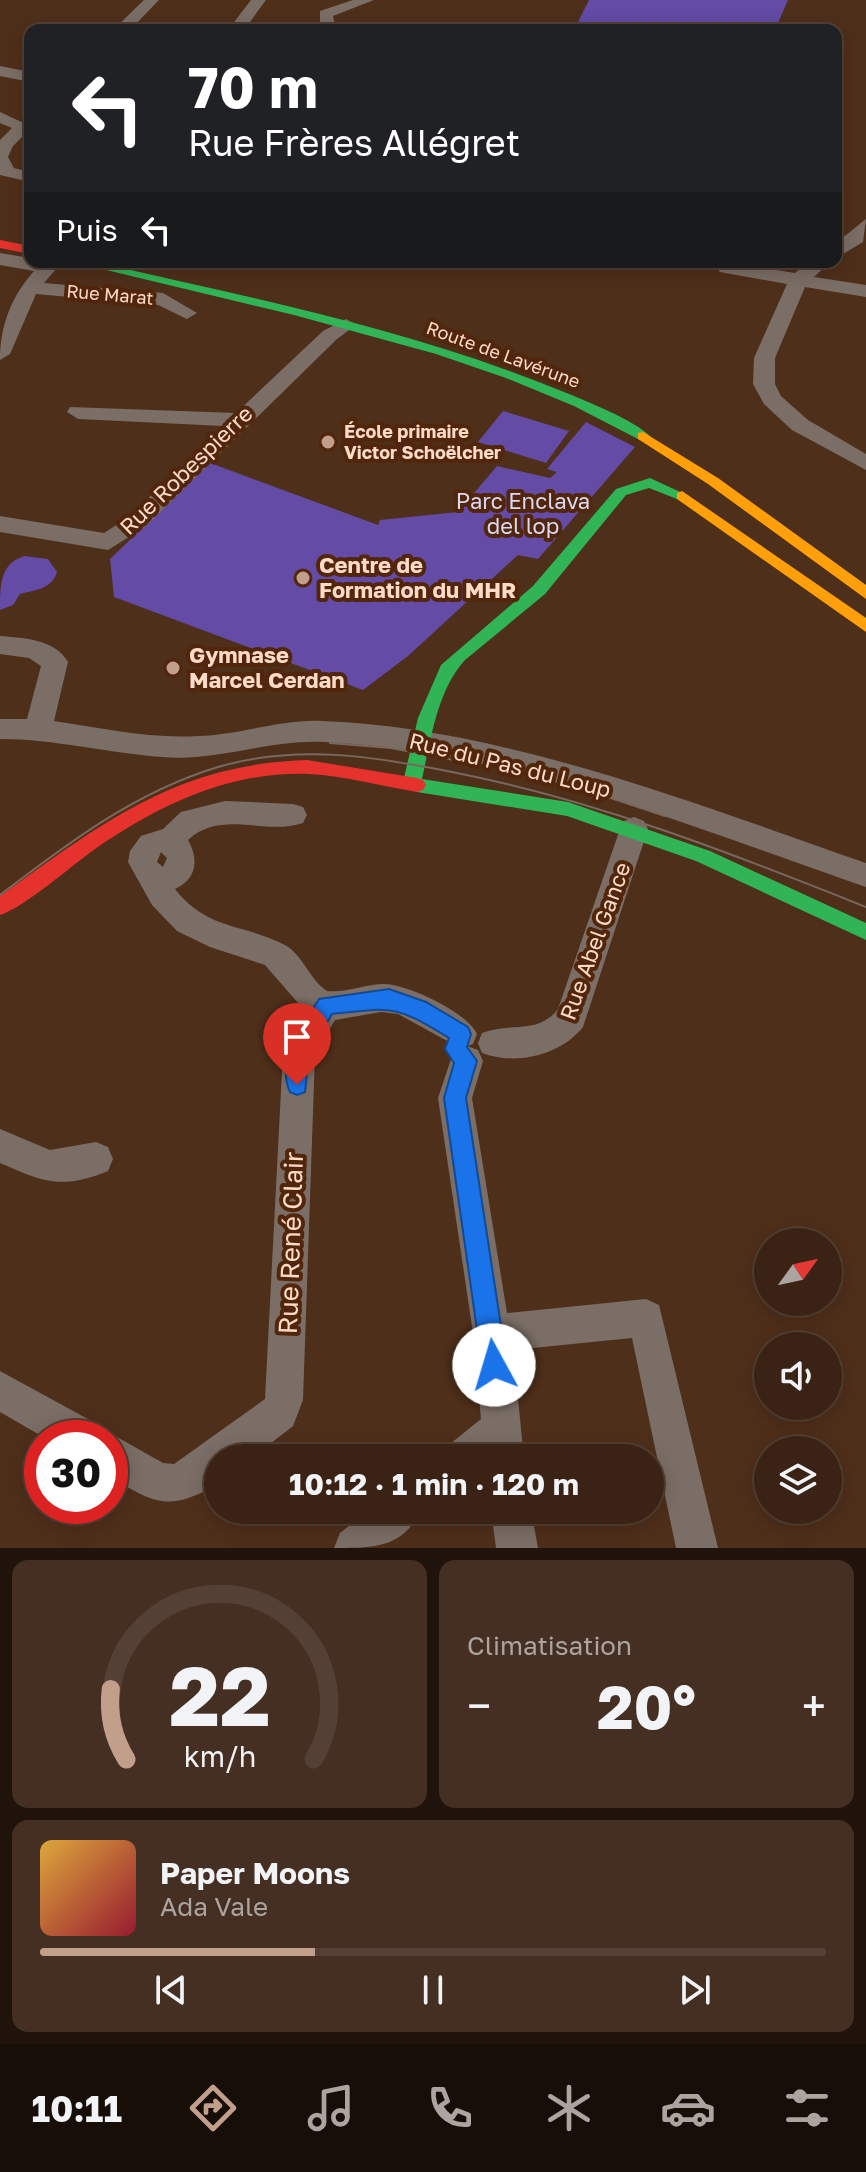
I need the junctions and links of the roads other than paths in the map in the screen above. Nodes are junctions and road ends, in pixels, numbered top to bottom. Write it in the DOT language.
graph roads {
  1 [pos="152,0"];
  2 [pos="259,0"];
  3 [pos="367,0"];
  4 [pos="127,24"];
  5 [pos="241,24"];
  6 [pos="327,24"];
  7 [pos="0,71"];
  8 [pos="24,76"];
  9 [pos="0,117"];
  10 [pos="0,158"];
  11 [pos="24,176"];
  12 [pos="866,225"];
  13 [pos="0,244"];
  14 [pos="842,248"];
  15 [pos="24,249"];
  16 [pos="0,259"];
  17 [pos="24,261"];
  18 [pos="46,268"];
  19 [pos="118,268"];
  20 [pos="727,268"];
  21 [pos="813,268"];
  22 [pos="798,282"];
  23 [pos="29,288"];
  24 [pos="866,291"];
  25 [pos="187,313"];
  26 [pos="346,325"];
  27 [pos="0,354"];
  28 [pos="78,412"];
  29 [pos="238,420"];
  30 [pos="866,463"];
  31 [pos="0,524"];
  32 [pos="866,593"];
  33 [pos="866,626"];
  34 [pos="0,645"];
  35 [pos="0,729"];
  36 [pos="38,729"];
  37 [pos="421,742"];
  38 [pos="412,782"];
  39 [pos="293,815"];
  40 [pos="634,829"];
  41 [pos="866,875"];
  42 [pos="0,907"];
  43 [pos="866,932"];
  44 [pos="326,1006"];
  45 [pos="474,1046"];
  46 [pos="0,1146"];
  47 [pos="96,1159"];
  48 [pos="492,1333"];
  49 [pos="0,1390"];
  50 [pos="52,1420"];
  51 [pos="502,1443"];
  52 [pos="238,1444"];
  53 [pos="128,1463"];
  54 [pos="204,1469"];
  55 [pos="384,1524"];
  56 [pos="513,1524"];
  57 [pos="355,1548"];
  58 [pos="517,1548"];
  59 [pos="697,1548"];
  1 -- 4 [label="street"];
  2 -- 5 [label="street"];
  3 -- 6 [label="street"];
  7 -- 8 [label="street"];
  9 -- 10 [label="street"];
  10 -- 11 [label="street"];
  12 -- 14 [label="street"];
  13 -- 15 [label="street"];
  16 -- 17 [label="street"];
  18 -- 23 [label="street"];
  19 -- 26 [label="street, Route de Lavérune"];
  20 -- 22 [label="street"];
  21 -- 22 [label="street"];
  22 -- 24 [label="street"];
  22 -- 30 [label="street"];
  23 -- 25 [label="street, Rue Marat"];
  23 -- 27 [label="street"];
  26 -- 29 [label="street, Rue Robespierre"];
  26 -- 32 [label="street, Route de Lavérune"];
  28 -- 29 [label="street"];
  29 -- 31 [label="street, Rue Robespierre"];
  33 -- 37 [label="street"];
  34 -- 36 [label="street"];
  35 -- 36 [label="street, Rue du Pas du Loup"];
  36 -- 37 [label="street, Rue du Pas du Loup"];
  37 -- 38 [label="street"];
  37 -- 41 [label="street, Rue du Pas du Loup"];
  38 -- 40 [label="street, Rue du Pas du Loup"];
  38 -- 42 [label="street, Rue du Pas du Loup"];
  39 -- 44 [label="street"];
  40 -- 43 [label="street, Rue du Pas du Loup"];
  40 -- 45 [label="street, Rue Abel Gance"];
  44 -- 45 [label="street"];
  44 -- 52 [label="street, Rue René Clair"];
  45 -- 48 [label="street"];
  46 -- 47 [label="street"];
  48 -- 51 [label="street"];
  48 -- 59 [label="street"];
  49 -- 50 [label="street"];
  53 -- 54 [label="street, Rue René Clair"];
  55 -- 57 [label="street"];
  56 -- 58 [label="street"];
}
